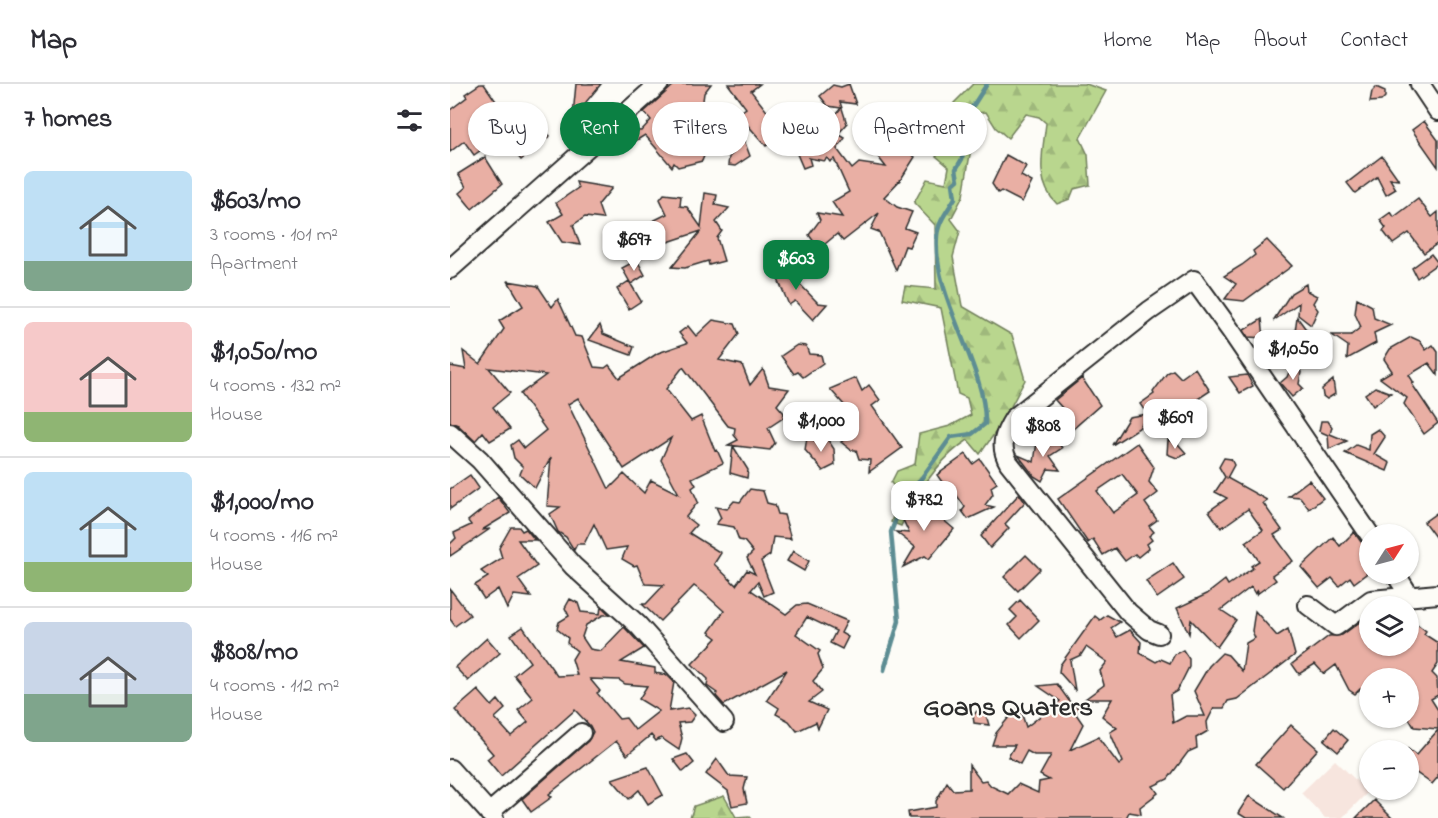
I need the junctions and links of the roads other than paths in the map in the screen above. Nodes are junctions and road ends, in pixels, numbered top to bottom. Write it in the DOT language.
graph roads {
  1 [pos="659,84"];
  2 [pos="450,270"];
  3 [pos="450,433"];
  4 [pos="1363,524"];
  5 [pos="1402,584"];
  6 [pos="1438,594"];
  7 [pos="1409,595"];
  8 [pos="1308,605"];
  9 [pos="1159,634"];
  10 [pos="724,722"];
  11 [pos="581,733"];
  12 [pos="450,769"];
  13 [pos="491,815"];
  1 -- 2 [label="street"];
  3 -- 10 [label="street"];
  4 -- 9 [label="street"];
  5 -- 7 [label="street"];
  6 -- 7 [label="street"];
  7 -- 8 [label="street"];
  11 -- 13 [label="street"];
  12 -- 13 [label="street"];
}
